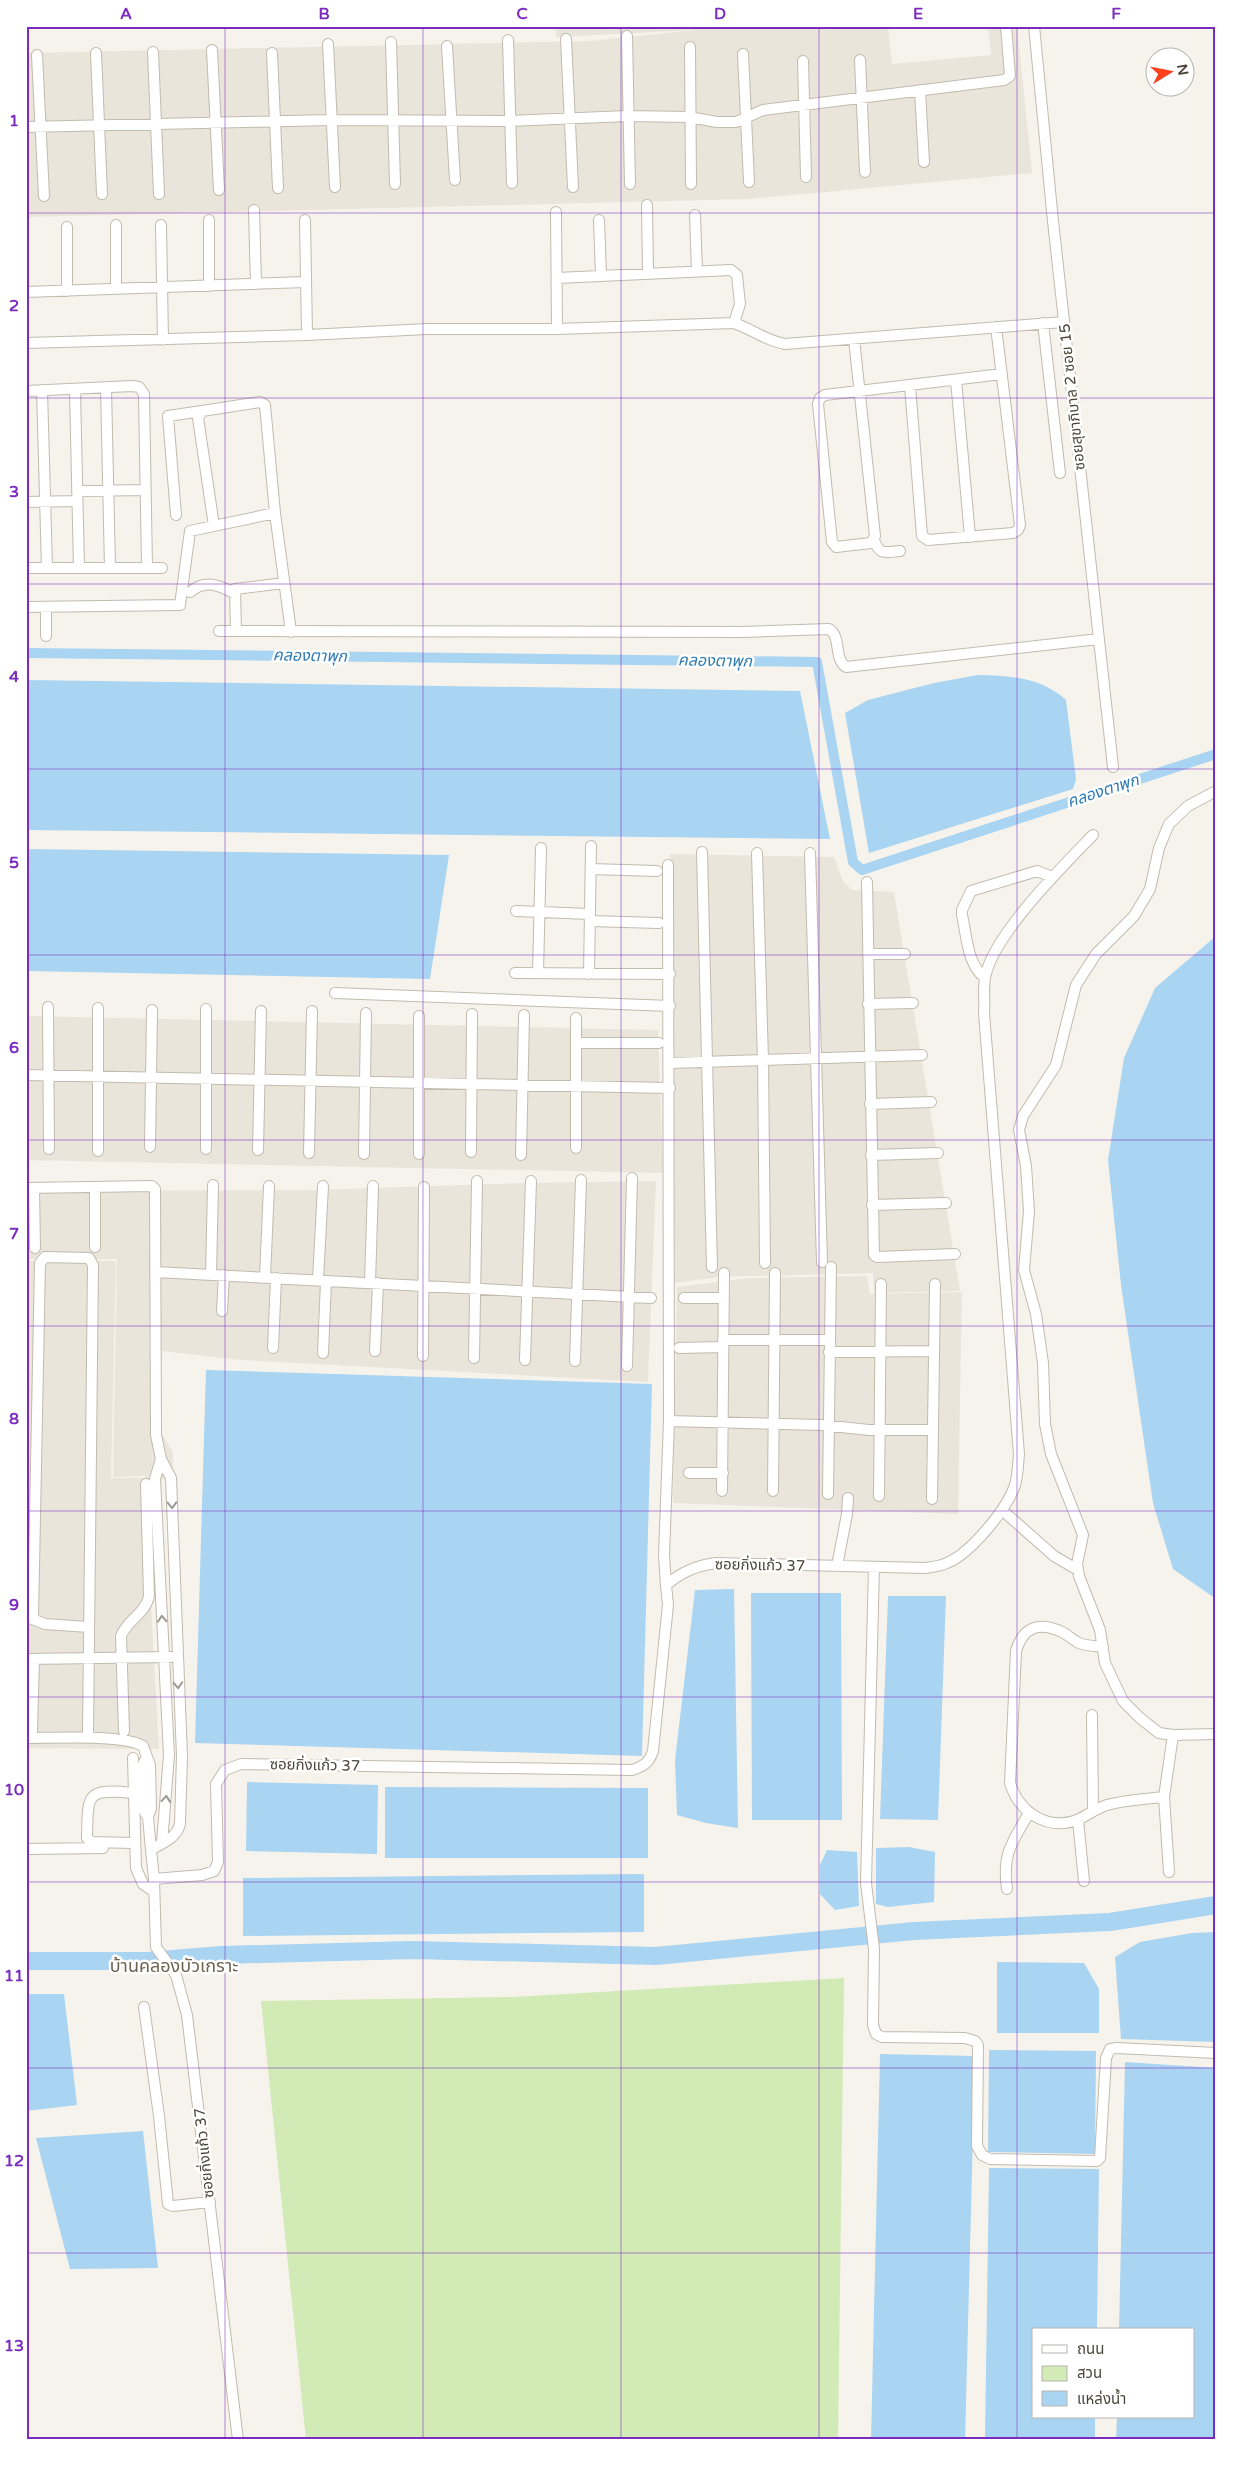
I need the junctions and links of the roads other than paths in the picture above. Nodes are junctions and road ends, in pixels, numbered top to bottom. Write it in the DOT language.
graph roads {
  1 [pos="1006,26"];
  2 [pos="1034,26"];
  3 [pos="627,36"];
  4 [pos="566,39"];
  5 [pos="508,40"];
  6 [pos="391,42"];
  7 [pos="328,44"];
  8 [pos="447,46"];
  9 [pos="690,46"];
  10 [pos="212,50"];
  11 [pos="153,52"];
  12 [pos="96,53"];
  13 [pos="272,53"];
  14 [pos="743,54"];
  15 [pos="37,55"];
  16 [pos="860,60"];
  17 [pos="803,62"];
  18 [pos="920,90"];
  19 [pos="862,96"];
  20 [pos="803,104"];
  21 [pos="627,116"];
  22 [pos="690,117"];
  23 [pos="747,117"];
  24 [pos="451,119"];
  25 [pos="570,119"];
  26 [pos="332,120"];
  27 [pos="392,121"];
  28 [pos="509,121"];
  29 [pos="275,122"];
  30 [pos="216,124"];
  31 [pos="157,125"];
  32 [pos="99,126"];
  33 [pos="26,127"];
  34 [pos="40,127"];
  35 [pos="924,162"];
  36 [pos="865,172"];
  37 [pos="806,177"];
  38 [pos="454,180"];
  39 [pos="749,182"];
  40 [pos="512,183"];
  41 [pos="395,184"];
  42 [pos="630,184"];
  43 [pos="691,184"];
  44 [pos="335,187"];
  45 [pos="573,187"];
  46 [pos="278,188"];
  47 [pos="219,190"];
  48 [pos="102,194"];
  49 [pos="159,194"];
  50 [pos="44,196"];
  51 [pos="647,205"];
  52 [pos="254,210"];
  53 [pos="556,212"];
  54 [pos="695,215"];
  55 [pos="209,220"];
  56 [pos="305,220"];
  57 [pos="598,220"];
  58 [pos="116,225"];
  59 [pos="161,225"];
  60 [pos="67,227"];
  61 [pos="697,271"];
  62 [pos="648,273"];
  63 [pos="601,275"];
  64 [pos="557,278"];
  65 [pos="306,282"];
  66 [pos="256,284"];
  67 [pos="209,286"];
  68 [pos="162,288"];
  69 [pos="116,289"];
  70 [pos="67,291"];
  71 [pos="26,292"];
  72 [pos="1064,322"];
  73 [pos="734,323"];
  74 [pos="1043,323"];
  75 [pos="996,327"];
  76 [pos="557,329"];
  77 [pos="307,336"];
  78 [pos="854,339"];
  79 [pos="163,340"];
  80 [pos="26,343"];
  81 [pos="1002,374"];
  82 [pos="956,380"];
  83 [pos="910,386"];
  84 [pos="106,388"];
  85 [pos="42,390"];
  86 [pos="75,390"];
  87 [pos="26,391"];
  88 [pos="860,392"];
  89 [pos="202,411"];
  90 [pos="1060,473"];
  91 [pos="108,490"];
  92 [pos="145,490"];
  93 [pos="77,496"];
  94 [pos="45,501"];
  95 [pos="26,502"];
  96 [pos="275,513"];
  97 [pos="176,515"];
  98 [pos="214,526"];
  99 [pos="970,537"];
  100 [pos="874,540"];
  101 [pos="900,551"];
  102 [pos="26,568"];
  103 [pos="47,568"];
  104 [pos="79,568"];
  105 [pos="110,568"];
  106 [pos="147,568"];
  107 [pos="162,568"];
  108 [pos="284,583"];
  109 [pos="190,592"];
  110 [pos="235,594"];
  111 [pos="26,607"];
  112 [pos="46,608"];
  113 [pos="219,631"];
  114 [pos="236,631"];
  115 [pos="291,632"];
  116 [pos="46,636"];
  117 [pos="1099,639"];
  118 [pos="1113,767"];
  119 [pos="1216,791"];
  120 [pos="1093,835"];
  121 [pos="591,846"];
  122 [pos="541,848"];
  123 [pos="702,852"];
  124 [pos="757,853"];
  125 [pos="810,853"];
  126 [pos="668,865"];
  127 [pos="591,869"];
  128 [pos="657,871"];
  129 [pos="1052,877"];
  130 [pos="867,882"];
  131 [pos="516,911"];
  132 [pos="538,912"];
  133 [pos="590,918"];
  134 [pos="659,923"];
  135 [pos="868,954"];
  136 [pos="905,954"];
  137 [pos="514,973"];
  138 [pos="538,974"];
  139 [pos="589,974"];
  140 [pos="670,974"];
  141 [pos="985,978"];
  142 [pos="335,993"];
  143 [pos="913,1003"];
  144 [pos="868,1004"];
  145 [pos="670,1006"];
  146 [pos="48,1007"];
  147 [pos="98,1008"];
  148 [pos="152,1010"];
  149 [pos="206,1010"];
  150 [pos="261,1011"];
  151 [pos="312,1011"];
  152 [pos="366,1013"];
  153 [pos="472,1014"];
  154 [pos="524,1015"];
  155 [pos="419,1016"];
  156 [pos="576,1018"];
  157 [pos="576,1043"];
  158 [pos="659,1043"];
  159 [pos="922,1055"];
  160 [pos="869,1057"];
  161 [pos="818,1059"];
  162 [pos="763,1060"];
  163 [pos="707,1061"];
  164 [pos="670,1063"];
  165 [pos="26,1075"];
  166 [pos="49,1076"];
  167 [pos="98,1077"];
  168 [pos="151,1078"];
  169 [pos="206,1079"];
  170 [pos="259,1080"];
  171 [pos="310,1081"];
  172 [pos="365,1082"];
  173 [pos="419,1083"];
  174 [pos="472,1084"];
  175 [pos="522,1085"];
  176 [pos="576,1086"];
  177 [pos="670,1088"];
  178 [pos="931,1102"];
  179 [pos="870,1104"];
  180 [pos="150,1148"];
  181 [pos="576,1148"];
  182 [pos="49,1149"];
  183 [pos="206,1149"];
  184 [pos="258,1150"];
  185 [pos="98,1151"];
  186 [pos="471,1152"];
  187 [pos="309,1153"];
  188 [pos="938,1153"];
  189 [pos="364,1154"];
  190 [pos="419,1154"];
  191 [pos="520,1155"];
  192 [pos="871,1155"];
  193 [pos="632,1178"];
  194 [pos="580,1180"];
  195 [pos="477,1181"];
  196 [pos="531,1181"];
  197 [pos="213,1185"];
  198 [pos="269,1186"];
  199 [pos="323,1186"];
  200 [pos="373,1186"];
  201 [pos="424,1187"];
  202 [pos="30,1188"];
  203 [pos="95,1188"];
  204 [pos="946,1203"];
  205 [pos="872,1205"];
  206 [pos="95,1246"];
  207 [pos="35,1248"];
  208 [pos="955,1254"];
  209 [pos="765,1263"];
  210 [pos="712,1268"];
  211 [pos="156,1272"];
  212 [pos="724,1273"];
  213 [pos="776,1273"];
  214 [pos="211,1274"];
  215 [pos="224,1275"];
  216 [pos="270,1278"];
  217 [pos="322,1280"];
  218 [pos="374,1283"];
  219 [pos="882,1284"];
  220 [pos="934,1284"];
  221 [pos="423,1286"];
  222 [pos="477,1289"];
  223 [pos="527,1291"];
  224 [pos="578,1294"];
  225 [pos="629,1297"];
  226 [pos="651,1298"];
  227 [pos="684,1298"];
  228 [pos="724,1298"];
  229 [pos="222,1311"];
  230 [pos="830,1340"];
  231 [pos="775,1341"];
  232 [pos="724,1343"];
  233 [pos="273,1348"];
  234 [pos="679,1348"];
  235 [pos="375,1351"];
  236 [pos="881,1351"];
  237 [pos="934,1351"];
  238 [pos="829,1352"];
  239 [pos="322,1353"];
  240 [pos="423,1356"];
  241 [pos="474,1358"];
  242 [pos="525,1360"];
  243 [pos="575,1361"];
  244 [pos="626,1366"];
  245 [pos="669,1421"];
  246 [pos="723,1422"];
  247 [pos="774,1423"];
  248 [pos="829,1426"];
  249 [pos="880,1430"];
  250 [pos="933,1430"];
  251 [pos="161,1459"];
  252 [pos="689,1473"];
  253 [pos="723,1473"];
  254 [pos="146,1484"];
  255 [pos="722,1491"];
  256 [pos="773,1491"];
  257 [pos="828,1494"];
  258 [pos="879,1496"];
  259 [pos="848,1498"];
  260 [pos="932,1499"];
  261 [pos="1002,1510"];
  262 [pos="174,1563"];
  263 [pos="159,1564"];
  264 [pos="836,1566"];
  265 [pos="874,1567"];
  266 [pos="1078,1570"];
  267 [pos="666,1585"];
  268 [pos="30,1618"];
  269 [pos="88,1627"];
  270 [pos="1103,1647"];
  271 [pos="177,1656"];
  272 [pos="122,1657"];
  273 [pos="164,1657"];
  274 [pos="30,1659"];
  275 [pos="89,1660"];
  276 [pos="1092,1715"];
  277 [pos="124,1731"];
  278 [pos="88,1733"];
  279 [pos="1216,1734"];
  280 [pos="29,1735"];
  281 [pos="1173,1735"];
  282 [pos="169,1755"];
  283 [pos="182,1756"];
  284 [pos="132,1758"];
  285 [pos="146,1759"];
  286 [pos="168,1775"];
  287 [pos="181,1776"];
  288 [pos="132,1792"];
  289 [pos="1164,1797"];
  290 [pos="137,1805"];
  291 [pos="1093,1811"];
  292 [pos="1029,1813"];
  293 [pos="148,1817"];
  294 [pos="1078,1820"];
  295 [pos="162,1843"];
  296 [pos="133,1845"];
  297 [pos="26,1850"];
  298 [pos="151,1850"];
  299 [pos="1168,1872"];
  300 [pos="154,1879"];
  301 [pos="1084,1880"];
  302 [pos="1007,1889"];
  303 [pos="152,1891"];
  304 [pos="144,2007"];
  305 [pos="1216,2052"];
  306 [pos="210,2202"];
  307 [pos="238,2440"];
  1 -- 18 [label="street"];
  2 -- 72 [label="street, ซอยสุขาภิบาล 2 ซอย 15"];
  3 -- 21 [label="street"];
  4 -- 25 [label="street"];
  5 -- 28 [label="street"];
  6 -- 27 [label="street"];
  7 -- 26 [label="street"];
  8 -- 24 [label="street"];
  9 -- 22 [label="street"];
  10 -- 30 [label="street"];
  11 -- 31 [label="street"];
  12 -- 32 [label="street"];
  13 -- 29 [label="street"];
  14 -- 23 [label="street"];
  15 -- 34 [label="street"];
  16 -- 19 [label="street"];
  17 -- 20 [label="street"];
  18 -- 19 [label="street"];
  18 -- 35 [label="street"];
  19 -- 20 [label="street"];
  19 -- 36 [label="street"];
  20 -- 23 [label="street"];
  20 -- 37 [label="street"];
  21 -- 22 [label="street"];
  21 -- 25 [label="street"];
  21 -- 42 [label="street"];
  22 -- 23 [label="street"];
  22 -- 43 [label="street"];
  23 -- 39 [label="street"];
  24 -- 27 [label="street"];
  24 -- 28 [label="street"];
  24 -- 38 [label="street"];
  25 -- 28 [label="street"];
  25 -- 45 [label="street"];
  26 -- 27 [label="street"];
  26 -- 29 [label="street"];
  26 -- 44 [label="street"];
  27 -- 41 [label="street"];
  28 -- 40 [label="street"];
  29 -- 30 [label="street"];
  29 -- 46 [label="street"];
  30 -- 31 [label="street"];
  30 -- 47 [label="street"];
  31 -- 32 [label="street"];
  31 -- 49 [label="street"];
  32 -- 34 [label="street"];
  32 -- 48 [label="street"];
  33 -- 34 [label="street"];
  34 -- 50 [label="street"];
  51 -- 62 [label="street"];
  52 -- 66 [label="street"];
  53 -- 64 [label="street"];
  54 -- 61 [label="street"];
  55 -- 67 [label="street"];
  56 -- 65 [label="street"];
  57 -- 63 [label="street"];
  58 -- 69 [label="street"];
  59 -- 68 [label="street"];
  60 -- 70 [label="street"];
  61 -- 62 [label="street"];
  61 -- 73 [label="street"];
  62 -- 63 [label="street"];
  63 -- 64 [label="street"];
  64 -- 76 [label="street"];
  65 -- 66 [label="street"];
  65 -- 77 [label="street"];
  66 -- 67 [label="street"];
  67 -- 68 [label="street"];
  68 -- 69 [label="street"];
  68 -- 79 [label="street"];
  69 -- 70 [label="street"];
  70 -- 71 [label="street"];
  72 -- 74 [label="street"];
  72 -- 117 [label="street, ซอยสุขาภิบาล 2 ซอย 15"];
  73 -- 76 [label="street"];
  73 -- 78 [label="street"];
  74 -- 75 [label="street"];
  74 -- 90 [label="street"];
  75 -- 78 [label="street"];
  75 -- 81 [label="street"];
  76 -- 77 [label="street"];
  77 -- 79 [label="street"];
  78 -- 88 [label="street"];
  79 -- 80 [label="street"];
  81 -- 82 [label="street"];
  81 -- 99 [label="street"];
  82 -- 83 [label="street"];
  82 -- 99 [label="street"];
  83 -- 88 [label="street"];
  83 -- 99 [label="street"];
  84 -- 86 [label="street"];
  84 -- 91 [label="street"];
  84 -- 92 [label="street"];
  85 -- 86 [label="street"];
  85 -- 87 [label="street"];
  85 -- 94 [label="street"];
  86 -- 93 [label="street"];
  88 -- 100 [label="street"];
  88 -- 100 [label="street"];
  89 -- 96 [label="street"];
  89 -- 97 [label="street"];
  89 -- 98 [label="street"];
  91 -- 92 [label="street"];
  91 -- 93 [label="street"];
  91 -- 105 [label="street"];
  92 -- 106 [label="street"];
  93 -- 94 [label="street"];
  93 -- 104 [label="street"];
  94 -- 95 [label="street"];
  94 -- 103 [label="street"];
  96 -- 98 [label="street"];
  96 -- 108 [label="street"];
  98 -- 112 [label="street"];
  100 -- 101 [label="street"];
  102 -- 103 [label="street"];
  103 -- 104 [label="street"];
  104 -- 105 [label="street"];
  105 -- 106 [label="street"];
  106 -- 107 [label="street"];
  108 -- 110 [label="street"];
  108 -- 115 [label="street"];
  109 -- 110 [label="street"];
  110 -- 114 [label="street"];
  111 -- 112 [label="street"];
  112 -- 116 [label="street"];
  113 -- 114 [label="street"];
  114 -- 115 [label="street"];
  115 -- 117 [label="street"];
  117 -- 118 [label="street, ซอยสุขาภิบาล 2 ซอย 15"];
  119 -- 266 [label="street"];
  120 -- 129 [label="street, ซอยกิ่งแก้ว 37"];
  121 -- 127 [label="street"];
  122 -- 132 [label="street"];
  123 -- 163 [label="street"];
  124 -- 162 [label="street"];
  125 -- 161 [label="street"];
  126 -- 140 [label="street"];
  127 -- 128 [label="street"];
  127 -- 133 [label="street"];
  129 -- 141 [label="street, ซอยกิ่งแก้ว 37"];
  129 -- 141 [label="street"];
  130 -- 135 [label="street"];
  131 -- 132 [label="street"];
  132 -- 133 [label="street"];
  132 -- 138 [label="street"];
  133 -- 134 [label="street"];
  133 -- 139 [label="street"];
  135 -- 136 [label="street"];
  135 -- 144 [label="street"];
  137 -- 138 [label="street"];
  138 -- 139 [label="street"];
  139 -- 140 [label="street"];
  140 -- 145 [label="street"];
  141 -- 261 [label="street, ซอยกิ่งแก้ว 37"];
  142 -- 145 [label="street"];
  143 -- 144 [label="street"];
  144 -- 160 [label="street"];
  145 -- 164 [label="street"];
  146 -- 166 [label="street"];
  147 -- 167 [label="street"];
  148 -- 168 [label="street"];
  149 -- 169 [label="street"];
  150 -- 170 [label="street"];
  151 -- 171 [label="street"];
  152 -- 172 [label="street"];
  153 -- 174 [label="street"];
  154 -- 175 [label="street"];
  155 -- 173 [label="street"];
  156 -- 157 [label="street"];
  157 -- 158 [label="street"];
  157 -- 176 [label="street"];
  159 -- 160 [label="street"];
  160 -- 161 [label="street"];
  160 -- 179 [label="street"];
  161 -- 162 [label="street"];
  161 -- 230 [label="street"];
  162 -- 163 [label="street"];
  162 -- 209 [label="street"];
  163 -- 164 [label="street"];
  163 -- 210 [label="street"];
  164 -- 177 [label="street"];
  165 -- 166 [label="street"];
  166 -- 167 [label="street"];
  166 -- 182 [label="street"];
  167 -- 168 [label="street"];
  167 -- 185 [label="street"];
  168 -- 169 [label="street"];
  168 -- 180 [label="street"];
  169 -- 170 [label="street"];
  169 -- 183 [label="street"];
  170 -- 171 [label="street"];
  170 -- 184 [label="street"];
  171 -- 172 [label="street"];
  171 -- 187 [label="street"];
  172 -- 173 [label="street"];
  172 -- 189 [label="street"];
  173 -- 174 [label="street"];
  173 -- 190 [label="street"];
  174 -- 175 [label="street"];
  174 -- 186 [label="street"];
  175 -- 176 [label="street"];
  175 -- 191 [label="street"];
  176 -- 177 [label="street"];
  176 -- 181 [label="street"];
  177 -- 245 [label="street"];
  178 -- 179 [label="street"];
  179 -- 192 [label="street"];
  188 -- 192 [label="street"];
  192 -- 205 [label="street"];
  193 -- 225 [label="street"];
  194 -- 224 [label="street"];
  195 -- 222 [label="street"];
  196 -- 223 [label="street"];
  197 -- 214 [label="street"];
  198 -- 216 [label="street"];
  199 -- 217 [label="street"];
  200 -- 218 [label="street"];
  201 -- 221 [label="street"];
  202 -- 203 [label="street"];
  202 -- 207 [label="street"];
  203 -- 206 [label="street"];
  203 -- 211 [label="street"];
  204 -- 205 [label="street"];
  205 -- 208 [label="street"];
  211 -- 214 [label="street"];
  211 -- 251 [label="street"];
  212 -- 228 [label="street"];
  213 -- 231 [label="street"];
  214 -- 215 [label="street"];
  215 -- 216 [label="street"];
  215 -- 229 [label="street"];
  216 -- 217 [label="street"];
  216 -- 233 [label="street"];
  217 -- 218 [label="street"];
  217 -- 239 [label="street"];
  218 -- 221 [label="street"];
  218 -- 235 [label="street"];
  219 -- 236 [label="street"];
  220 -- 237 [label="street"];
  221 -- 222 [label="street"];
  221 -- 240 [label="street"];
  222 -- 223 [label="street"];
  222 -- 241 [label="street"];
  223 -- 224 [label="street"];
  223 -- 242 [label="street"];
  224 -- 225 [label="street"];
  224 -- 243 [label="street"];
  225 -- 226 [label="street"];
  225 -- 244 [label="street"];
  227 -- 228 [label="street"];
  228 -- 232 [label="street"];
  230 -- 231 [label="street"];
  230 -- 238 [label="street"];
  231 -- 232 [label="street"];
  231 -- 247 [label="street"];
  232 -- 234 [label="street"];
  232 -- 246 [label="street"];
  236 -- 237 [label="street"];
  236 -- 238 [label="street"];
  236 -- 249 [label="street"];
  237 -- 250 [label="street"];
  238 -- 248 [label="street"];
  245 -- 246 [label="street"];
  245 -- 267 [label="street"];
  246 -- 247 [label="street"];
  246 -- 253 [label="street"];
  247 -- 248 [label="street"];
  247 -- 256 [label="street"];
  248 -- 249 [label="street"];
  248 -- 257 [label="street"];
  249 -- 250 [label="street"];
  249 -- 258 [label="street"];
  250 -- 260 [label="street"];
  251 -- 262 [label="street, one-way"];
  251 -- 263 [label="street"];
  252 -- 253 [label="street"];
  253 -- 255 [label="street"];
  254 -- 272 [label="street"];
  259 -- 264 [label="street"];
  261 -- 265 [label="street, ซอยกิ่งแก้ว 37"];
  261 -- 266 [label="street"];
  262 -- 263 [label="street"];
  262 -- 271 [label="street"];
  273 -- 263 [label="street, one-way"];
  264 -- 265 [label="street, ซอยกิ่งแก้ว 37"];
  264 -- 267 [label="street, ซอยกิ่งแก้ว 37"];
  265 -- 305 [label="street"];
  266 -- 270 [label="street"];
  267 -- 300 [label="street, ซอยกิ่งแก้ว 37"];
  268 -- 269 [label="street"];
  268 -- 269 [label="street"];
  269 -- 275 [label="street"];
  270 -- 281 [label="street"];
  270 -- 292 [label="street"];
  271 -- 273 [label="street"];
  271 -- 283 [label="street, one-way"];
  272 -- 273 [label="street"];
  272 -- 275 [label="street"];
  272 -- 277 [label="street"];
  273 -- 282 [label="street"];
  274 -- 275 [label="street"];
  274 -- 280 [label="street"];
  275 -- 278 [label="street"];
  276 -- 291 [label="street"];
  279 -- 281 [label="street"];
  280 -- 285 [label="street"];
  281 -- 289 [label="street"];
  282 -- 283 [label="street"];
  282 -- 286 [label="street"];
  283 -- 287 [label="street"];
  284 -- 288 [label="street"];
  285 -- 290 [label="street"];
  285 -- 293 [label="street"];
  286 -- 287 [label="street"];
  295 -- 286 [label="street, one-way"];
  287 -- 295 [label="street"];
  288 -- 290 [label="street"];
  288 -- 296 [label="street"];
  289 -- 291 [label="street"];
  289 -- 299 [label="street"];
  290 -- 293 [label="street"];
  290 -- 296 [label="street"];
  291 -- 294 [label="street"];
  292 -- 294 [label="street"];
  292 -- 302 [label="street"];
  293 -- 298 [label="street"];
  294 -- 301 [label="street"];
  295 -- 298 [label="street"];
  296 -- 297 [label="street"];
  296 -- 303 [label="street"];
  298 -- 300 [label="street"];
  300 -- 303 [label="street, ซอยกิ่งแก้ว 37"];
  303 -- 306 [label="street, ซอยกิ่งแก้ว 37"];
  304 -- 306 [label="street"];
  306 -- 307 [label="street, ซอยกิ่งแก้ว 37"];
}
